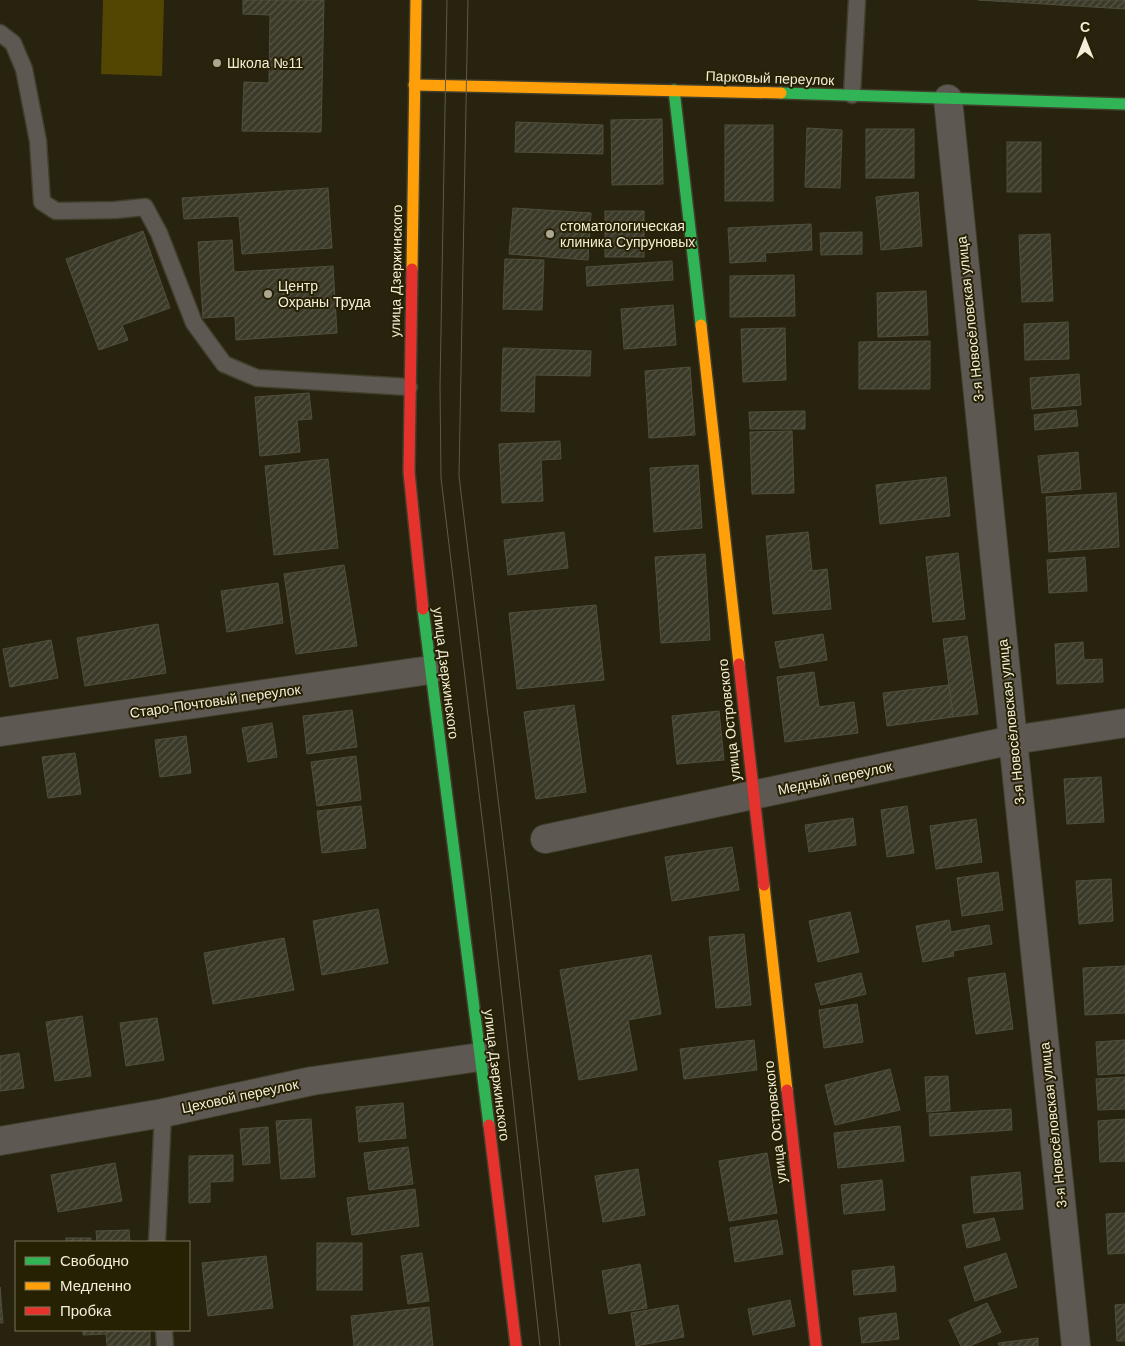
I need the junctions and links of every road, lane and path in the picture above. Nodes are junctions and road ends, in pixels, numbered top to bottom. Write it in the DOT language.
graph roads {
  1 [pos="416,0"];
  2 [pos="857,0"];
  3 [pos="0,33"];
  4 [pos="414,85"];
  5 [pos="674,90"];
  6 [pos="852,95"];
  7 [pos="948,98"];
  8 [pos="1125,104"];
  9 [pos="409,387"];
  10 [pos="430,670"];
  11 [pos="1125,724"];
  12 [pos="0,732"];
  13 [pos="1013,740"];
  14 [pos="753,795"];
  15 [pos="545,839"];
  16 [pos="480,1057"];
  17 [pos="163,1113"];
  18 [pos="0,1142"];
  19 [pos="157,1241"];
  20 [pos="164,1331"];
  21 [pos="165,1346"];
  22 [pos="516,1346"];
  23 [pos="816,1346"];
  24 [pos="1076,1346"];
  1 -- 4 [label="street, улица Дзержинского"];
  2 -- 6 [label="lane"];
  3 -- 9 [label="lane"];
  4 -- 5 [label="street, Парковый переулок"];
  4 -- 9 [label="street, улица Дзержинского"];
  5 -- 6 [label="street, Парковый переулок"];
  5 -- 14 [label="street, улица Островского"];
  6 -- 7 [label="street, Парковый переулок"];
  7 -- 8 [label="street, Парковый переулок"];
  7 -- 13 [label="street, 3-я Новосёловская улица"];
  9 -- 10 [label="street, улица Дзержинского"];
  10 -- 12 [label="street, Старо-Почтовый переулок"];
  10 -- 16 [label="street, улица Дзержинского"];
  11 -- 13 [label="street, Медный переулок"];
  13 -- 14 [label="street, Медный переулок"];
  13 -- 24 [label="street, 3-я Новосёловская улица"];
  14 -- 15 [label="street, Медный переулок"];
  14 -- 23 [label="street, улица Островского"];
  16 -- 17 [label="street, Цеховой переулок"];
  16 -- 22 [label="street, улица Дзержинского"];
  17 -- 18 [label="street, Цеховой переулок"];
  17 -- 19 [label="lane"];
  20 -- 21 [label="lane"];
}
